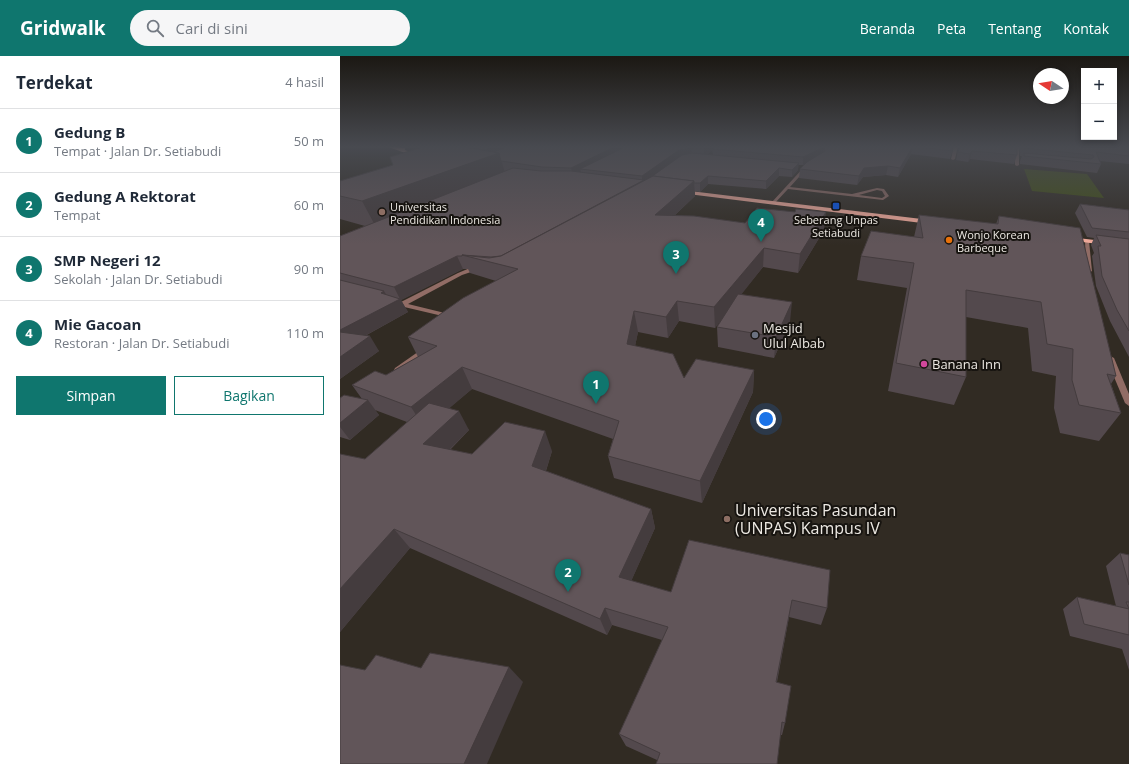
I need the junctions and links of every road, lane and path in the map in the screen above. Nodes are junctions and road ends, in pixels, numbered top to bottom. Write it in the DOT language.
graph roads {
  1 [pos="795,179"];
  2 [pos="788,188"];
  3 [pos="677,192"];
  4 [pos="854,195"];
  5 [pos="773,203"];
  6 [pos="936,223"];
  7 [pos="1063,238"];
  8 [pos="1087,241"];
  9 [pos="1129,246"];
  10 [pos="484,272"];
  11 [pos="1090,279"];
  12 [pos="459,319"];
  13 [pos="428,346"];
  14 [pos="1106,348"];
  15 [pos="390,376"];
  16 [pos="1129,403"];
  1 -- 2 [label="street"];
  2 -- 4 [label="street"];
  2 -- 5 [label="street"];
  3 -- 5 [label="main road"];
  4 -- 4 [label="street"];
  5 -- 6 [label="main road"];
  7 -- 8 [label="main road"];
  8 -- 9 [label="main road"];
  8 -- 11 [label="street"];
  10 -- 12 [label="street"];
  13 -- 15 [label="street"];
  14 -- 16 [label="street"];
}
